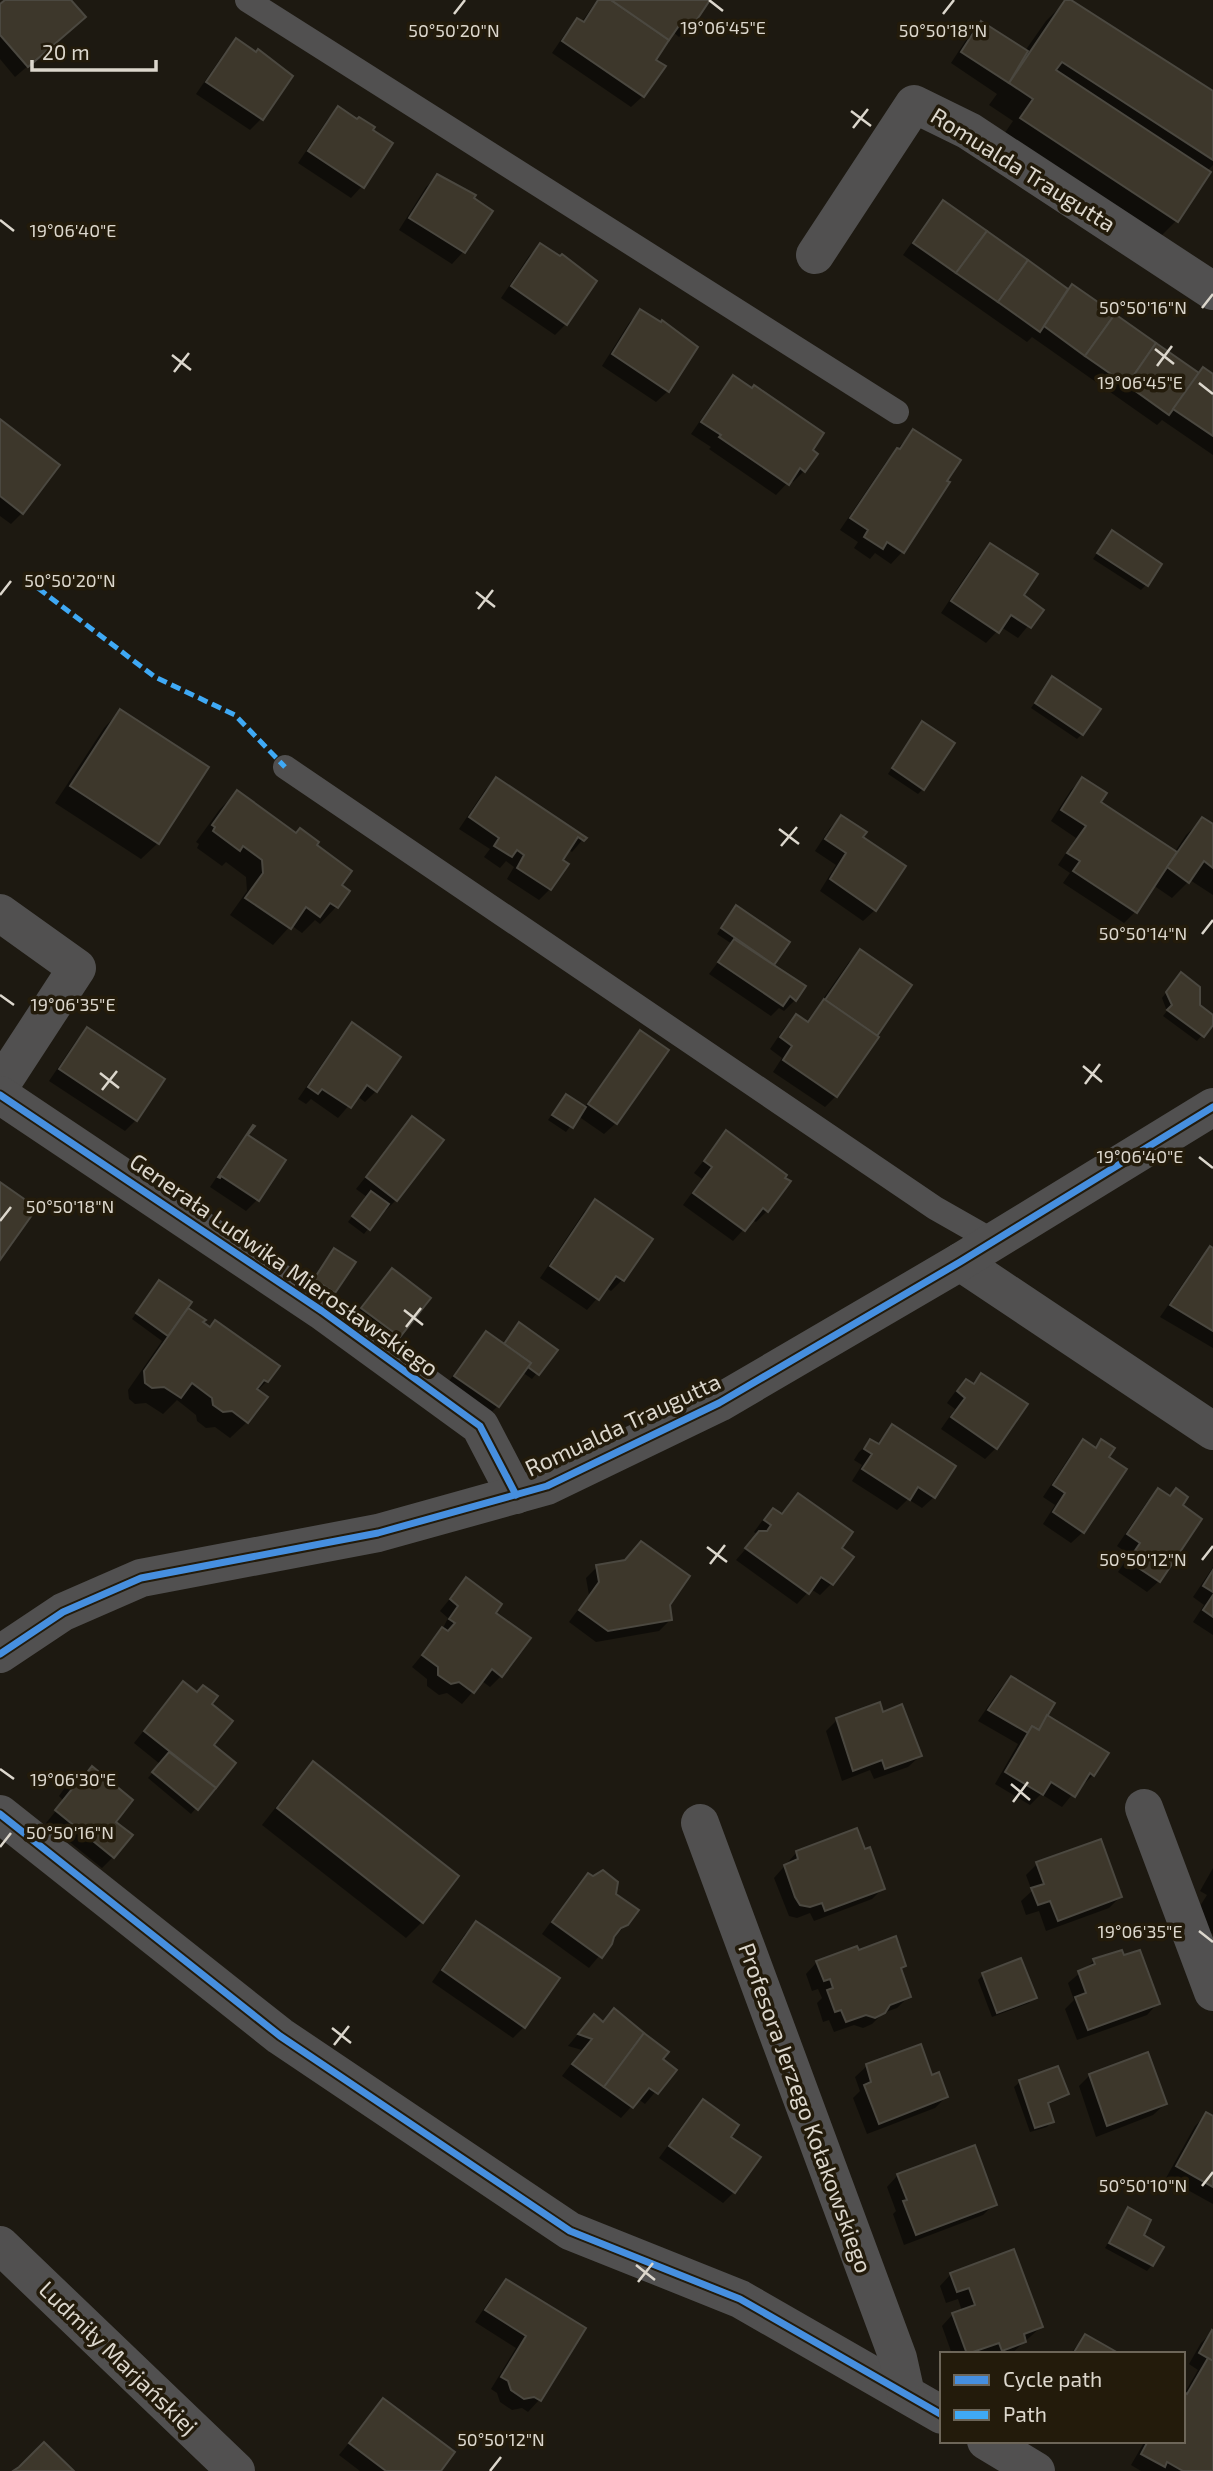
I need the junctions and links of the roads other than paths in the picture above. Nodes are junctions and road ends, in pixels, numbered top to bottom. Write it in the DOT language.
graph roads {
  1 [pos="247,0"];
  2 [pos="815,255"];
  3 [pos="1213,291"];
  4 [pos="897,412"];
  5 [pos="285,767"];
  6 [pos="0,913"];
  7 [pos="0,1086"];
  8 [pos="0,1095"];
  9 [pos="1213,1107"];
  10 [pos="993,1241"];
  11 [pos="960,1262"];
  12 [pos="1213,1430"];
  13 [pos="516,1495"];
  14 [pos="0,1654"];
  15 [pos="1144,1808"];
  16 [pos="0,1814"];
  17 [pos="700,1823"];
  18 [pos="1213,1992"];
  19 [pos="0,2245"];
  20 [pos="906,2394"];
  21 [pos="940,2414"];
  22 [pos="989,2443"];
  23 [pos="236,2471"];
  24 [pos="1036,2471"];
  1 -- 4 [label="lane"];
  2 -- 3 [label="street, Romualda Traugutta"];
  5 -- 10 [label="lane"];
  6 -- 7 [label="street"];
  8 -- 13 [label="street, Generała Ludwika Mierosławskiego"];
  9 -- 10 [label="street, Romualda Traugutta"];
  10 -- 11 [label="street, Romualda Traugutta"];
  11 -- 12 [label="street"];
  11 -- 13 [label="street, Romualda Traugutta"];
  13 -- 14 [label="street, Romualda Traugutta"];
  15 -- 18 [label="street"];
  16 -- 20 [label="street"];
  17 -- 20 [label="street, Profesora Jerzego Kołakowskiego"];
  19 -- 23 [label="street, Ludmiły Marjańskiej"];
  20 -- 21 [label="street"];
  22 -- 24 [label="street"];
}
